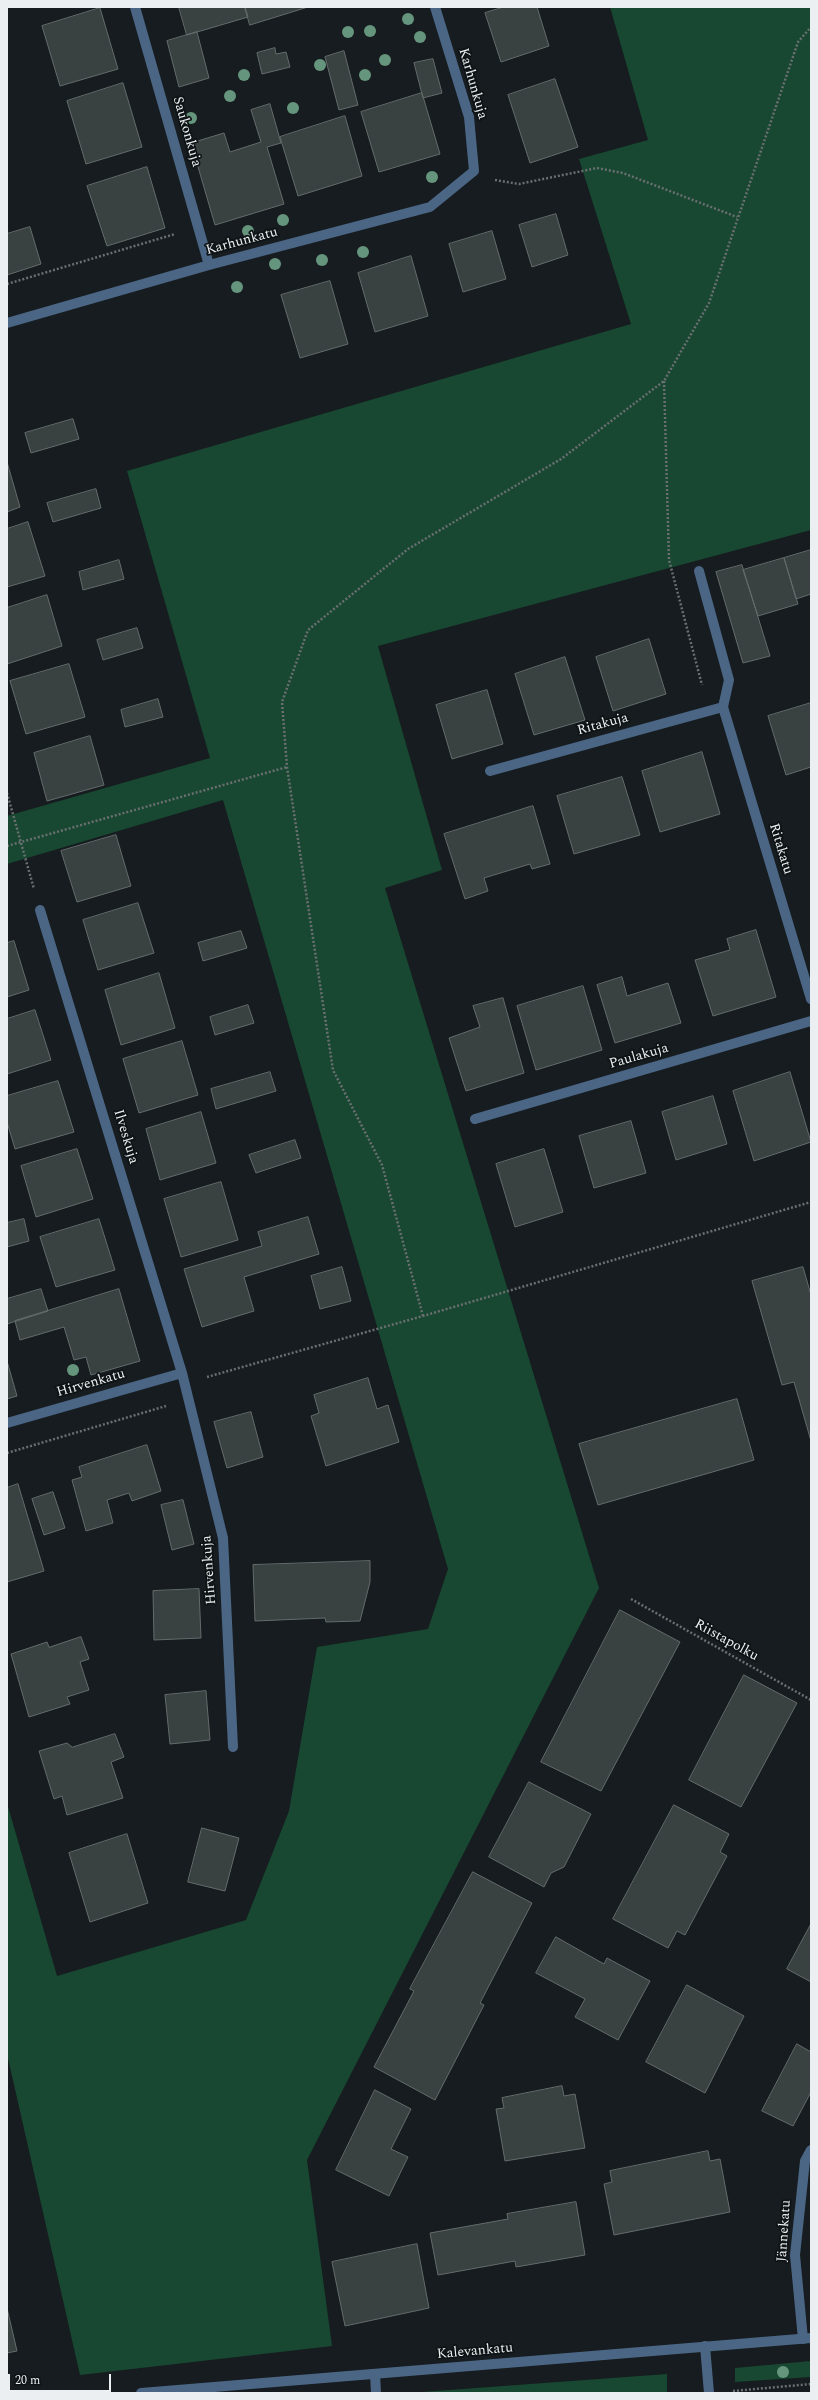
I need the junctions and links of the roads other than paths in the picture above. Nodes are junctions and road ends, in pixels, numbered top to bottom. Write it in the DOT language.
graph roads {
  1 [pos="135,7"];
  2 [pos="435,7"];
  3 [pos="474,171"];
  4 [pos="209,265"];
  5 [pos="7,323"];
  6 [pos="699,571"];
  7 [pos="723,707"];
  8 [pos="490,771"];
  9 [pos="40,910"];
  10 [pos="811,999"];
  11 [pos="811,1021"];
  12 [pos="475,1119"];
  13 [pos="182,1373"];
  14 [pos="7,1423"];
  15 [pos="233,1747"];
  16 [pos="811,2150"];
  17 [pos="807,2338"];
  18 [pos="705,2346"];
  19 [pos="375,2374"];
  20 [pos="141,2393"];
  21 [pos="376,2393"];
  22 [pos="709,2393"];
  1 -- 4 [label="street, Saukonkuja"];
  2 -- 3 [label="street, Karhunkuja"];
  3 -- 4 [label="street, Karhunkatu"];
  4 -- 5 [label="street, Karhunkatu"];
  6 -- 7 [label="street"];
  7 -- 8 [label="street, Ritakuja"];
  7 -- 10 [label="street, Ritakatu"];
  9 -- 13 [label="street, Ilveskuja"];
  11 -- 12 [label="street, Paulakuja"];
  13 -- 14 [label="street, Hirvenkatu"];
  13 -- 15 [label="street, Hirvenkuja"];
  16 -- 17 [label="street, Jännekatu"];
  17 -- 18 [label="street, Kalevankatu"];
  18 -- 19 [label="street, Kalevankatu"];
  18 -- 22 [label="street"];
  19 -- 20 [label="street, Kalevankatu"];
  19 -- 21 [label="street"];
}
